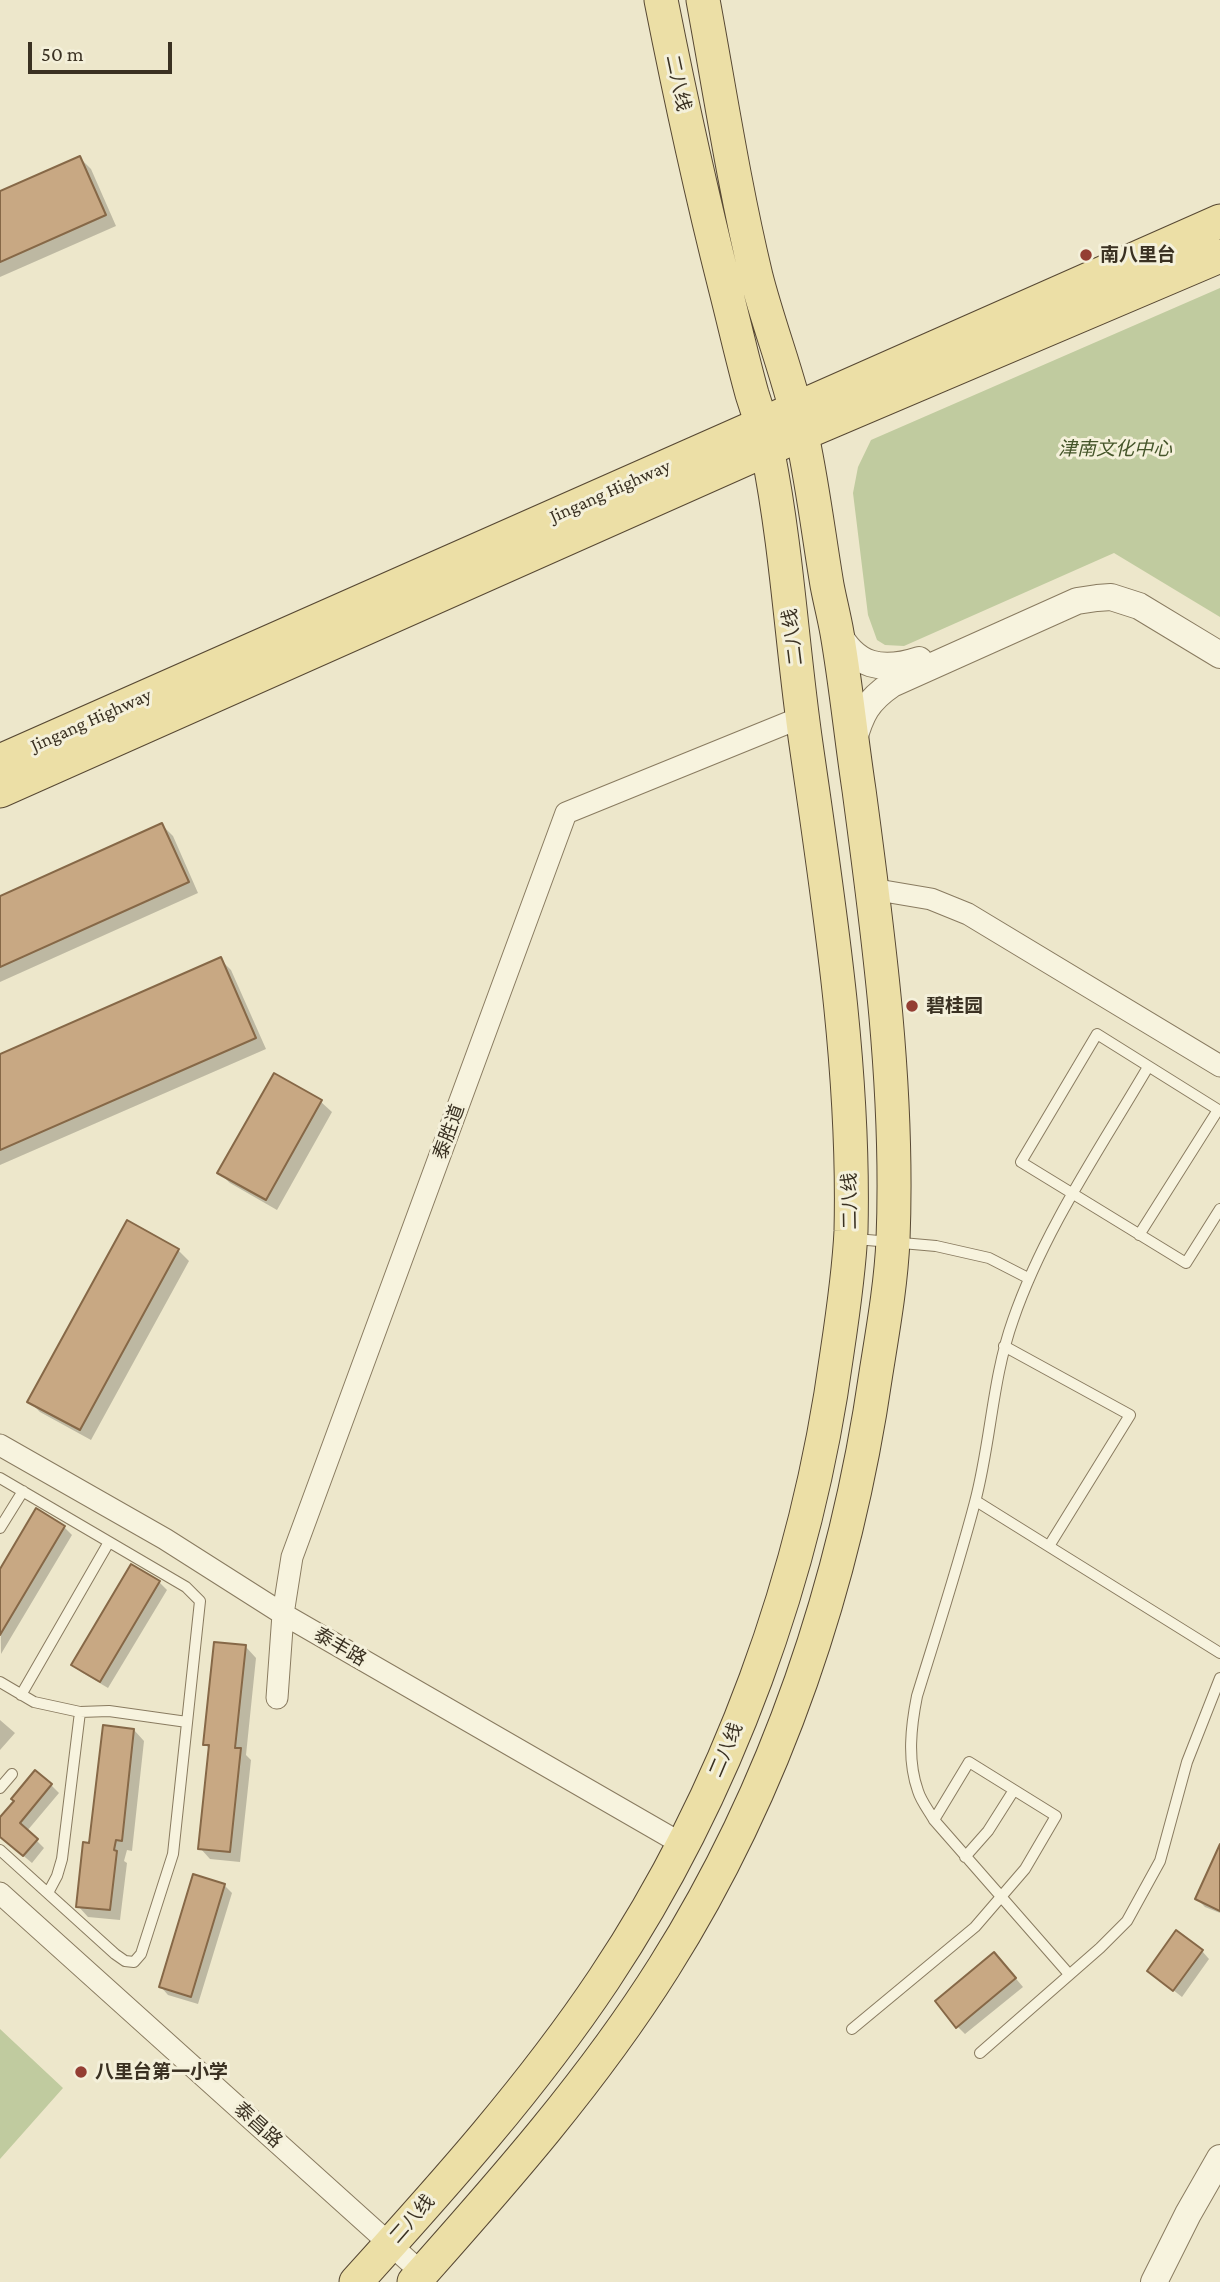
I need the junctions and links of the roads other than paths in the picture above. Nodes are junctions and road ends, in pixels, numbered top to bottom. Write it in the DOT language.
graph roads {
  1 [pos="661,0"];
  2 [pos="703,0"];
  3 [pos="1220,221"];
  4 [pos="1220,256"];
  5 [pos="867,407"];
  6 [pos="784,431"];
  7 [pos="836,631"];
  8 [pos="1220,640"];
  9 [pos="1220,655"];
  10 [pos="802,717"];
  11 [pos="852,744"];
  12 [pos="0,761"];
  13 [pos="0,791"];
  14 [pos="872,889"];
  15 [pos="1220,1066"];
  16 [pos="1147,1067"];
  17 [pos="1219,1110"];
  18 [pos="1073,1194"];
  19 [pos="1220,1209"];
  20 [pos="1139,1235"];
  21 [pos="850,1238"];
  22 [pos="893,1242"];
  23 [pos="1028,1278"];
  24 [pos="1004,1346"];
  25 [pos="0,1445"];
  26 [pos="0,1478"];
  27 [pos="23,1491"];
  28 [pos="976,1501"];
  29 [pos="0,1528"];
  30 [pos="109,1542"];
  31 [pos="1049,1546"];
  32 [pos="283,1614"];
  33 [pos="1220,1653"];
  34 [pos="1220,1678"];
  35 [pos="0,1682"];
  36 [pos="20,1695"];
  37 [pos="276,1698"];
  38 [pos="80,1712"];
  39 [pos="187,1722"];
  40 [pos="12,1774"];
  41 [pos="0,1788"];
  42 [pos="1014,1790"];
  43 [pos="934,1820"];
  44 [pos="682,1844"];
  45 [pos="0,1850"];
  46 [pos="965,1857"];
  47 [pos="0,1893"];
  48 [pos="48,1893"];
  49 [pos="1000,1898"];
  50 [pos="1068,1973"];
  51 [pos="852,2029"];
  52 [pos="980,2053"];
  53 [pos="1220,2158"];
  54 [pos="1220,2181"];
  55 [pos="390,2244"];
  56 [pos="418,2278"];
  57 [pos="356,2282"];
  58 [pos="1154,2282"];
  59 [pos="1167,2282"];
  1 -- 6 [label="main road, 二八线"];
  2 -- 6 [label="main road, 二八线"];
  3 -- 6 [label="main road"];
  4 -- 5 [label="main road, Jingang Highway"];
  5 -- 6 [label="main road, Jingang Highway"];
  5 -- 7 [label="main road"];
  6 -- 7 [label="main road, 二八线"];
  6 -- 10 [label="main road, 二八线"];
  6 -- 12 [label="main road, Jingang Highway"];
  6 -- 13 [label="main road, Jingang Highway"];
  7 -- 8 [label="street"];
  7 -- 11 [label="main road, 二八线"];
  9 -- 11 [label="street"];
  10 -- 21 [label="main road, 二八线"];
  10 -- 32 [label="street, 泰胜道"];
  11 -- 14 [label="main road, 二八线"];
  14 -- 15 [label="street"];
  14 -- 22 [label="main road, 二八线"];
  16 -- 17 [label="lane"];
  16 -- 18 [label="lane"];
  16 -- 18 [label="lane"];
  17 -- 20 [label="lane"];
  18 -- 20 [label="lane"];
  18 -- 23 [label="lane"];
  19 -- 20 [label="lane"];
  21 -- 22 [label="lane"];
  21 -- 44 [label="main road, 二八线"];
  22 -- 23 [label="lane"];
  22 -- 56 [label="main road, 二八线"];
  23 -- 24 [label="lane"];
  24 -- 28 [label="lane"];
  24 -- 31 [label="lane"];
  25 -- 32 [label="street, 泰丰路"];
  26 -- 27 [label="lane"];
  27 -- 29 [label="lane"];
  27 -- 30 [label="lane"];
  28 -- 31 [label="lane"];
  28 -- 43 [label="lane"];
  30 -- 36 [label="lane"];
  30 -- 39 [label="lane"];
  31 -- 33 [label="lane"];
  32 -- 37 [label="street, 泰胜道"];
  32 -- 44 [label="street, 泰丰路"];
  34 -- 50 [label="lane"];
  35 -- 36 [label="lane"];
  36 -- 38 [label="lane"];
  38 -- 39 [label="lane"];
  38 -- 48 [label="lane"];
  39 -- 48 [label="lane"];
  40 -- 41 [label="lane"];
  42 -- 43 [label="lane"];
  42 -- 46 [label="lane"];
  42 -- 49 [label="lane"];
  43 -- 46 [label="lane"];
  44 -- 55 [label="main road, 二八线"];
  45 -- 48 [label="lane"];
  46 -- 49 [label="lane"];
  47 -- 55 [label="street, 泰昌路"];
  49 -- 50 [label="lane"];
  49 -- 51 [label="lane"];
  50 -- 52 [label="lane"];
  53 -- 58 [label="street"];
  54 -- 59 [label="street"];
  55 -- 56 [label="street, 泰昌路"];
  55 -- 57 [label="main road, 二八线"];
}
